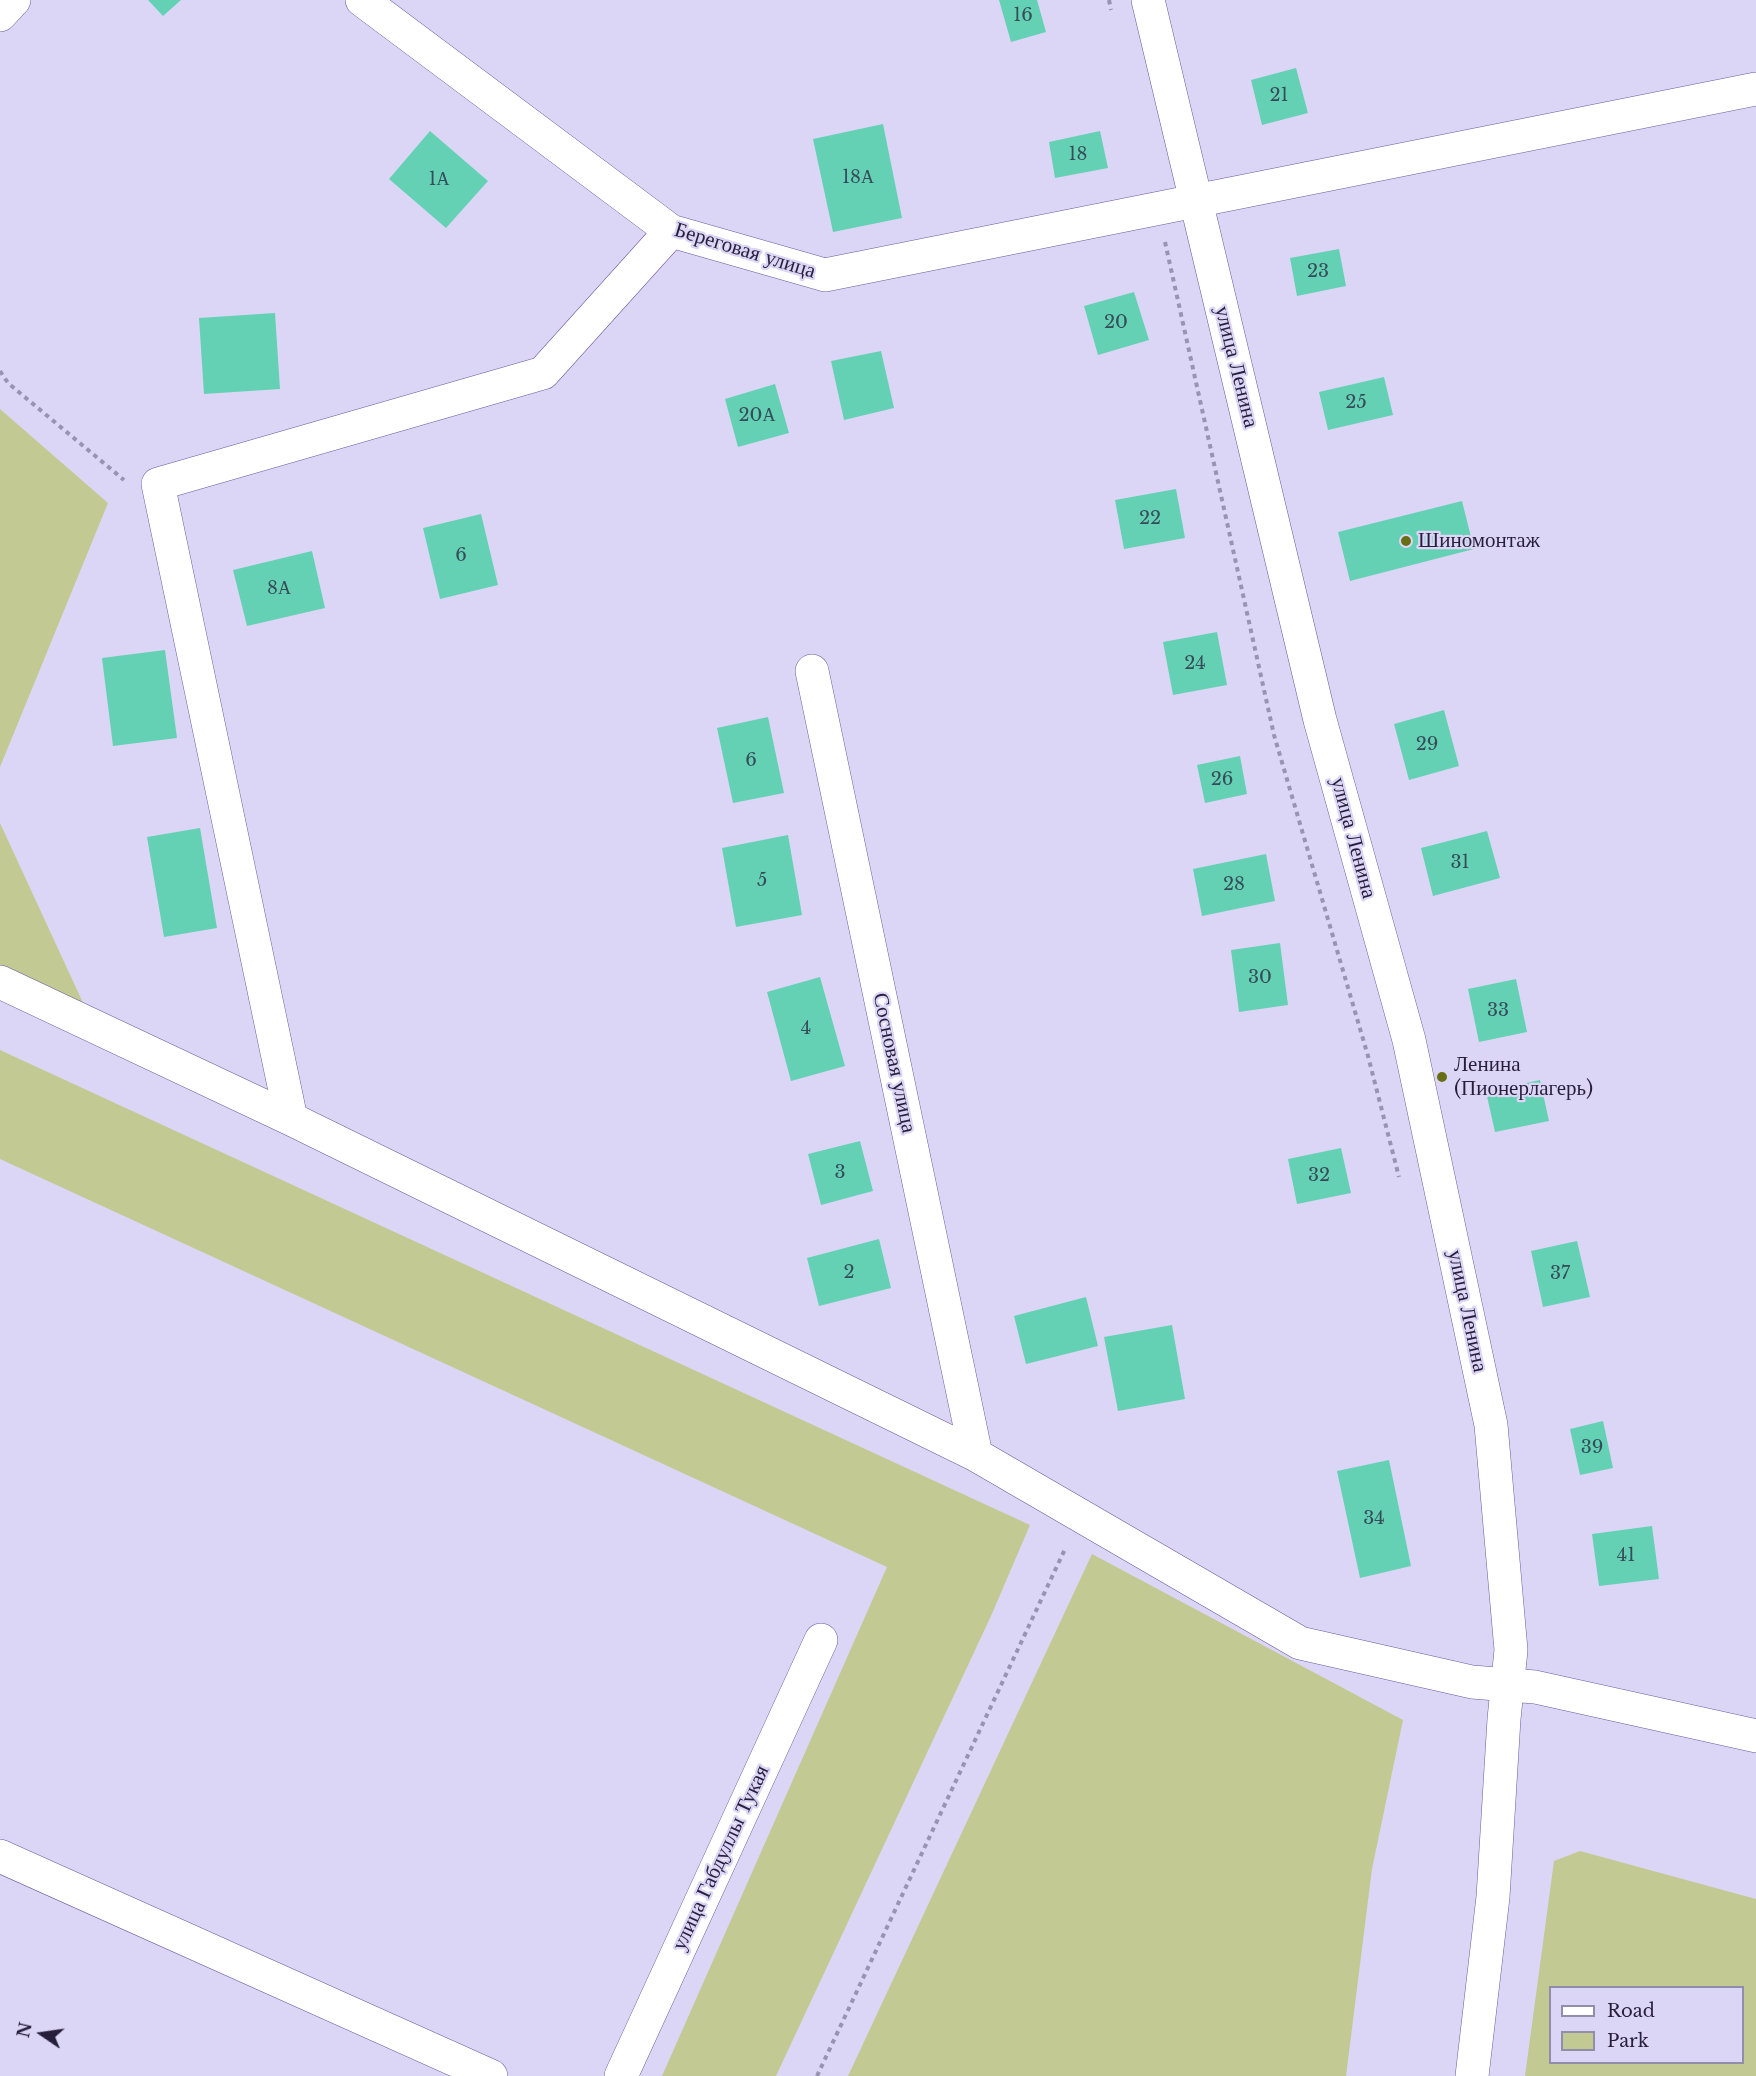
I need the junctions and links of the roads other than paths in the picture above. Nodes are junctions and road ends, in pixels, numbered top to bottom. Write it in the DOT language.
graph roads {
  1 [pos="14,0"];
  2 [pos="363,0"];
  3 [pos="1148,0"];
  4 [pos="0,15"];
  5 [pos="1756,89"];
  6 [pos="1196,200"];
  7 [pos="671,231"];
  8 [pos="812,671"];
  9 [pos="0,982"];
  10 [pos="291,1119"];
  11 [pos="976,1455"];
  12 [pos="821,1640"];
  13 [pos="1509,1684"];
  14 [pos="1756,1736"];
  15 [pos="0,1856"];
  16 [pos="491,2076"];
  17 [pos="621,2076"];
  18 [pos="1472,2076"];
  1 -- 4 [label="street"];
  2 -- 7 [label="street, Береговая улица"];
  3 -- 6 [label="street, улица Ленина"];
  5 -- 6 [label="street, Береговая улица"];
  6 -- 7 [label="street, Береговая улица"];
  6 -- 13 [label="street, улица Ленина"];
  7 -- 10 [label="street"];
  8 -- 11 [label="street, Сосновая улица"];
  9 -- 10 [label="street"];
  10 -- 11 [label="street"];
  11 -- 13 [label="street"];
  12 -- 17 [label="street, улица Габдуллы Тукая"];
  13 -- 14 [label="street"];
  13 -- 18 [label="street, улица Ленина"];
  15 -- 16 [label="street"];
}
